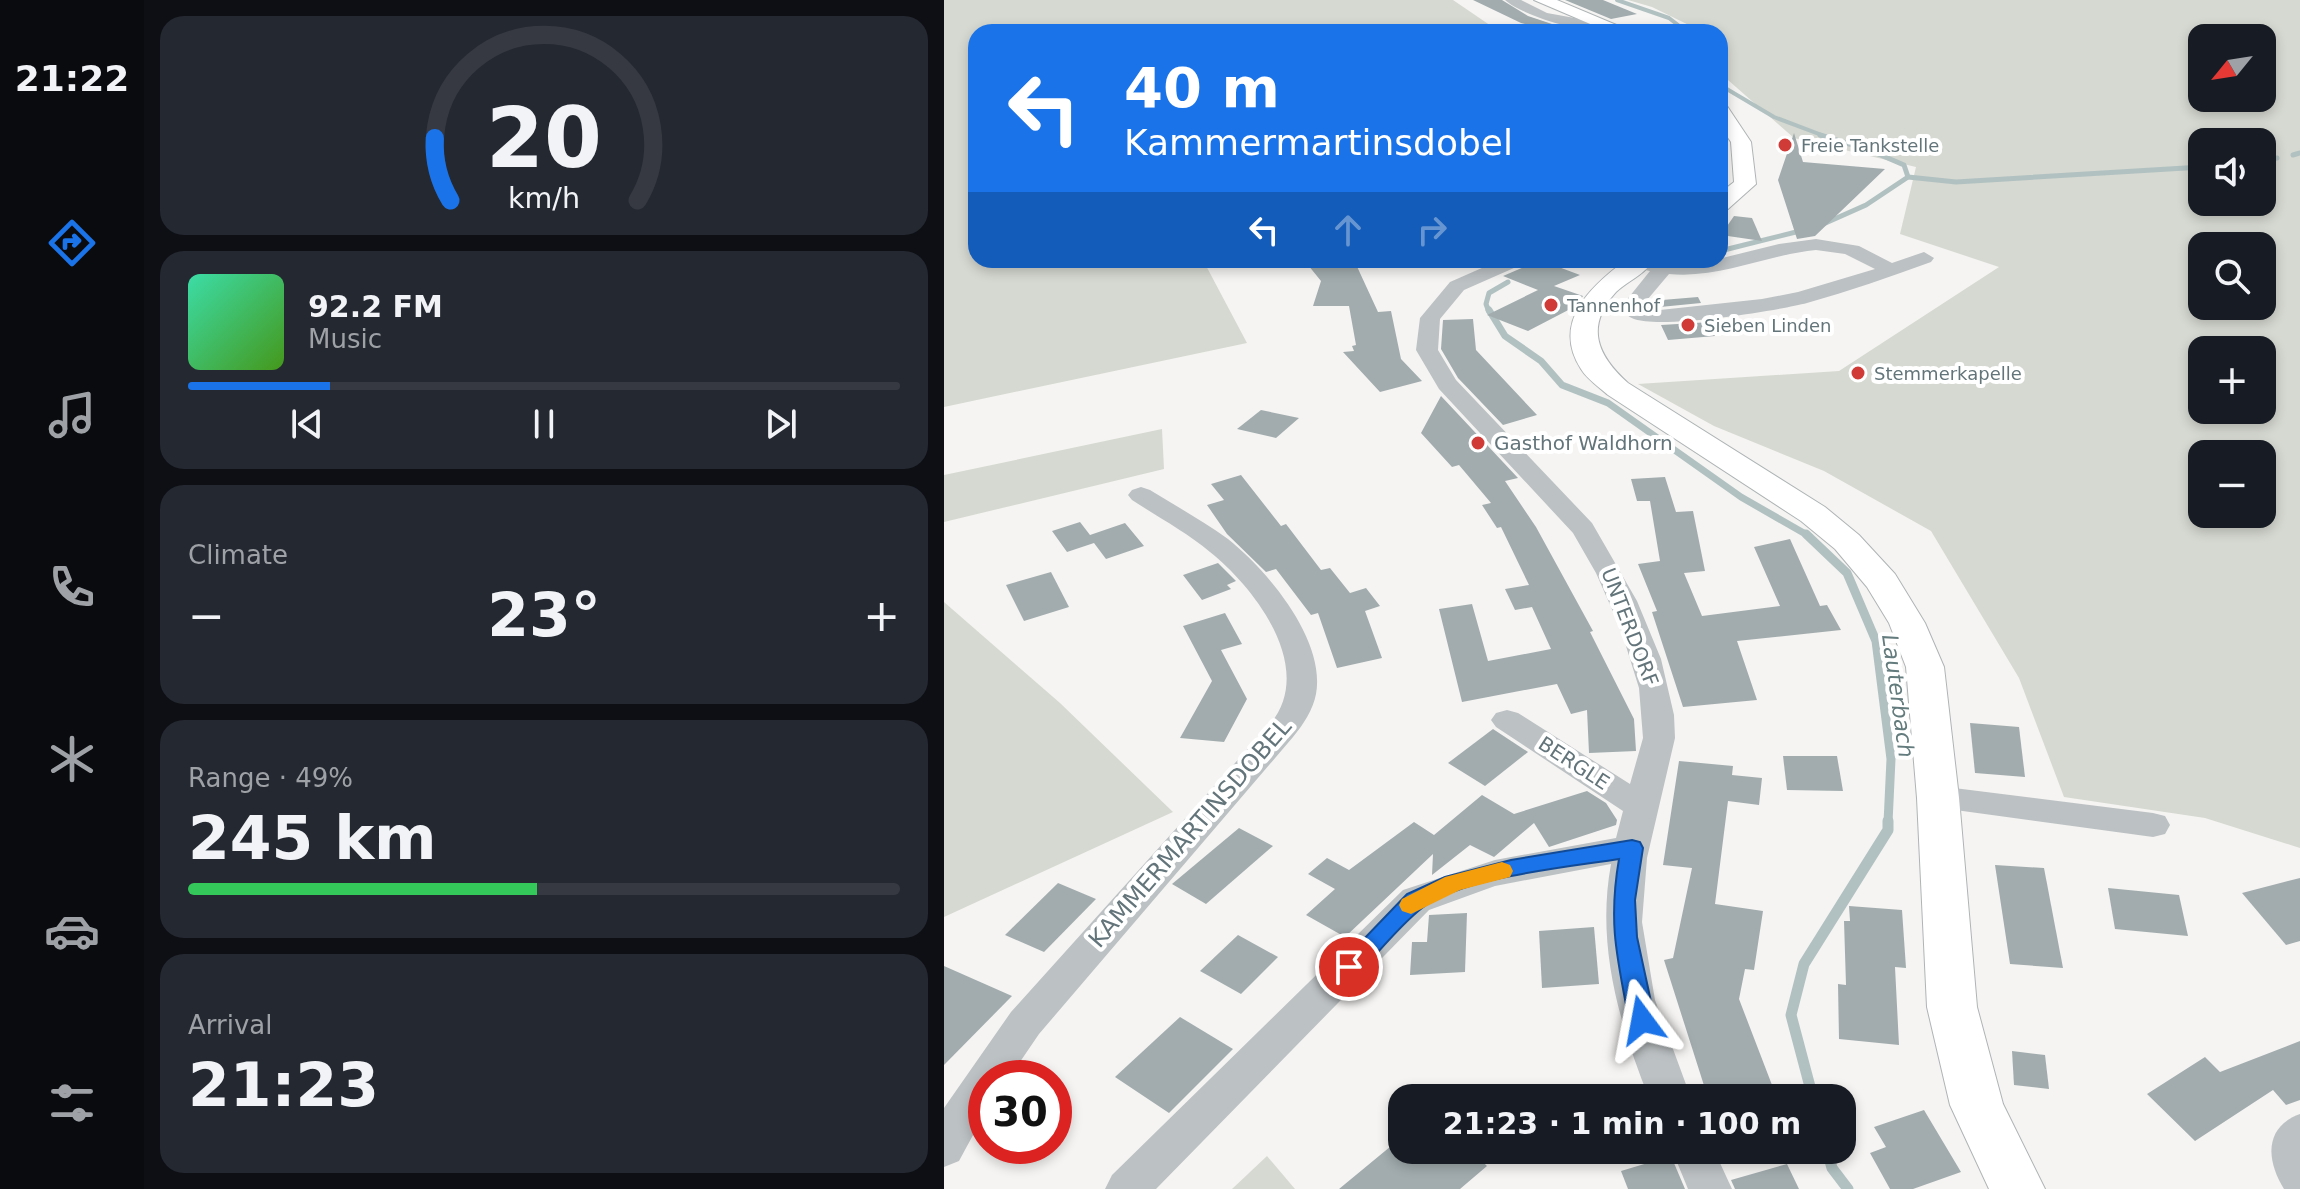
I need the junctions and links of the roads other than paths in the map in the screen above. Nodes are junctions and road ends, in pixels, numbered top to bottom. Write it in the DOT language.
graph roads {
  1 [pos="1511,0"];
  2 [pos="1542,0"];
  3 [pos="1585,24"];
  4 [pos="1603,24"];
  5 [pos="1728,122"];
  6 [pos="1728,198"];
  7 [pos="1924,258"];
  8 [pos="1728,263"];
  9 [pos="1498,268"];
  10 [pos="1639,268"];
  11 [pos="1646,268"];
  12 [pos="1891,270"];
  13 [pos="1141,495"];
  14 [pos="1507,720"];
  15 [pos="1938,798"];
  16 [pos="1641,807"];
  17 [pos="2153,825"];
  18 [pos="1632,848"];
  19 [pos="1664,1084"];
  20 [pos="2300,1132"];
  21 [pos="944,1148"];
  22 [pos="1699,1164"];
  23 [pos="2300,1176"];
  24 [pos="1127,1189"];
  25 [pos="1710,1189"];
  26 [pos="2017,1189"];
  1 -- 3 [label="street"];
  2 -- 4 [label="main road"];
  5 -- 6 [label="main road"];
  7 -- 12 [label="street"];
  8 -- 12 [label="street"];
  9 -- 16 [label="street, UNTERDORF"];
  10 -- 15 [label="main road"];
  11 -- 12 [label="street"];
  13 -- 21 [label="street, KAMMERMARTINSDOBEL"];
  14 -- 16 [label="street, BERGLE"];
  15 -- 17 [label="street"];
  15 -- 26 [label="main road"];
  16 -- 18 [label="street, UNTERDORF"];
  18 -- 19 [label="street, UNTERDORF"];
  18 -- 24 [label="street"];
  20 -- 23 [label="street"];
  22 -- 25 [label="street"];
}
